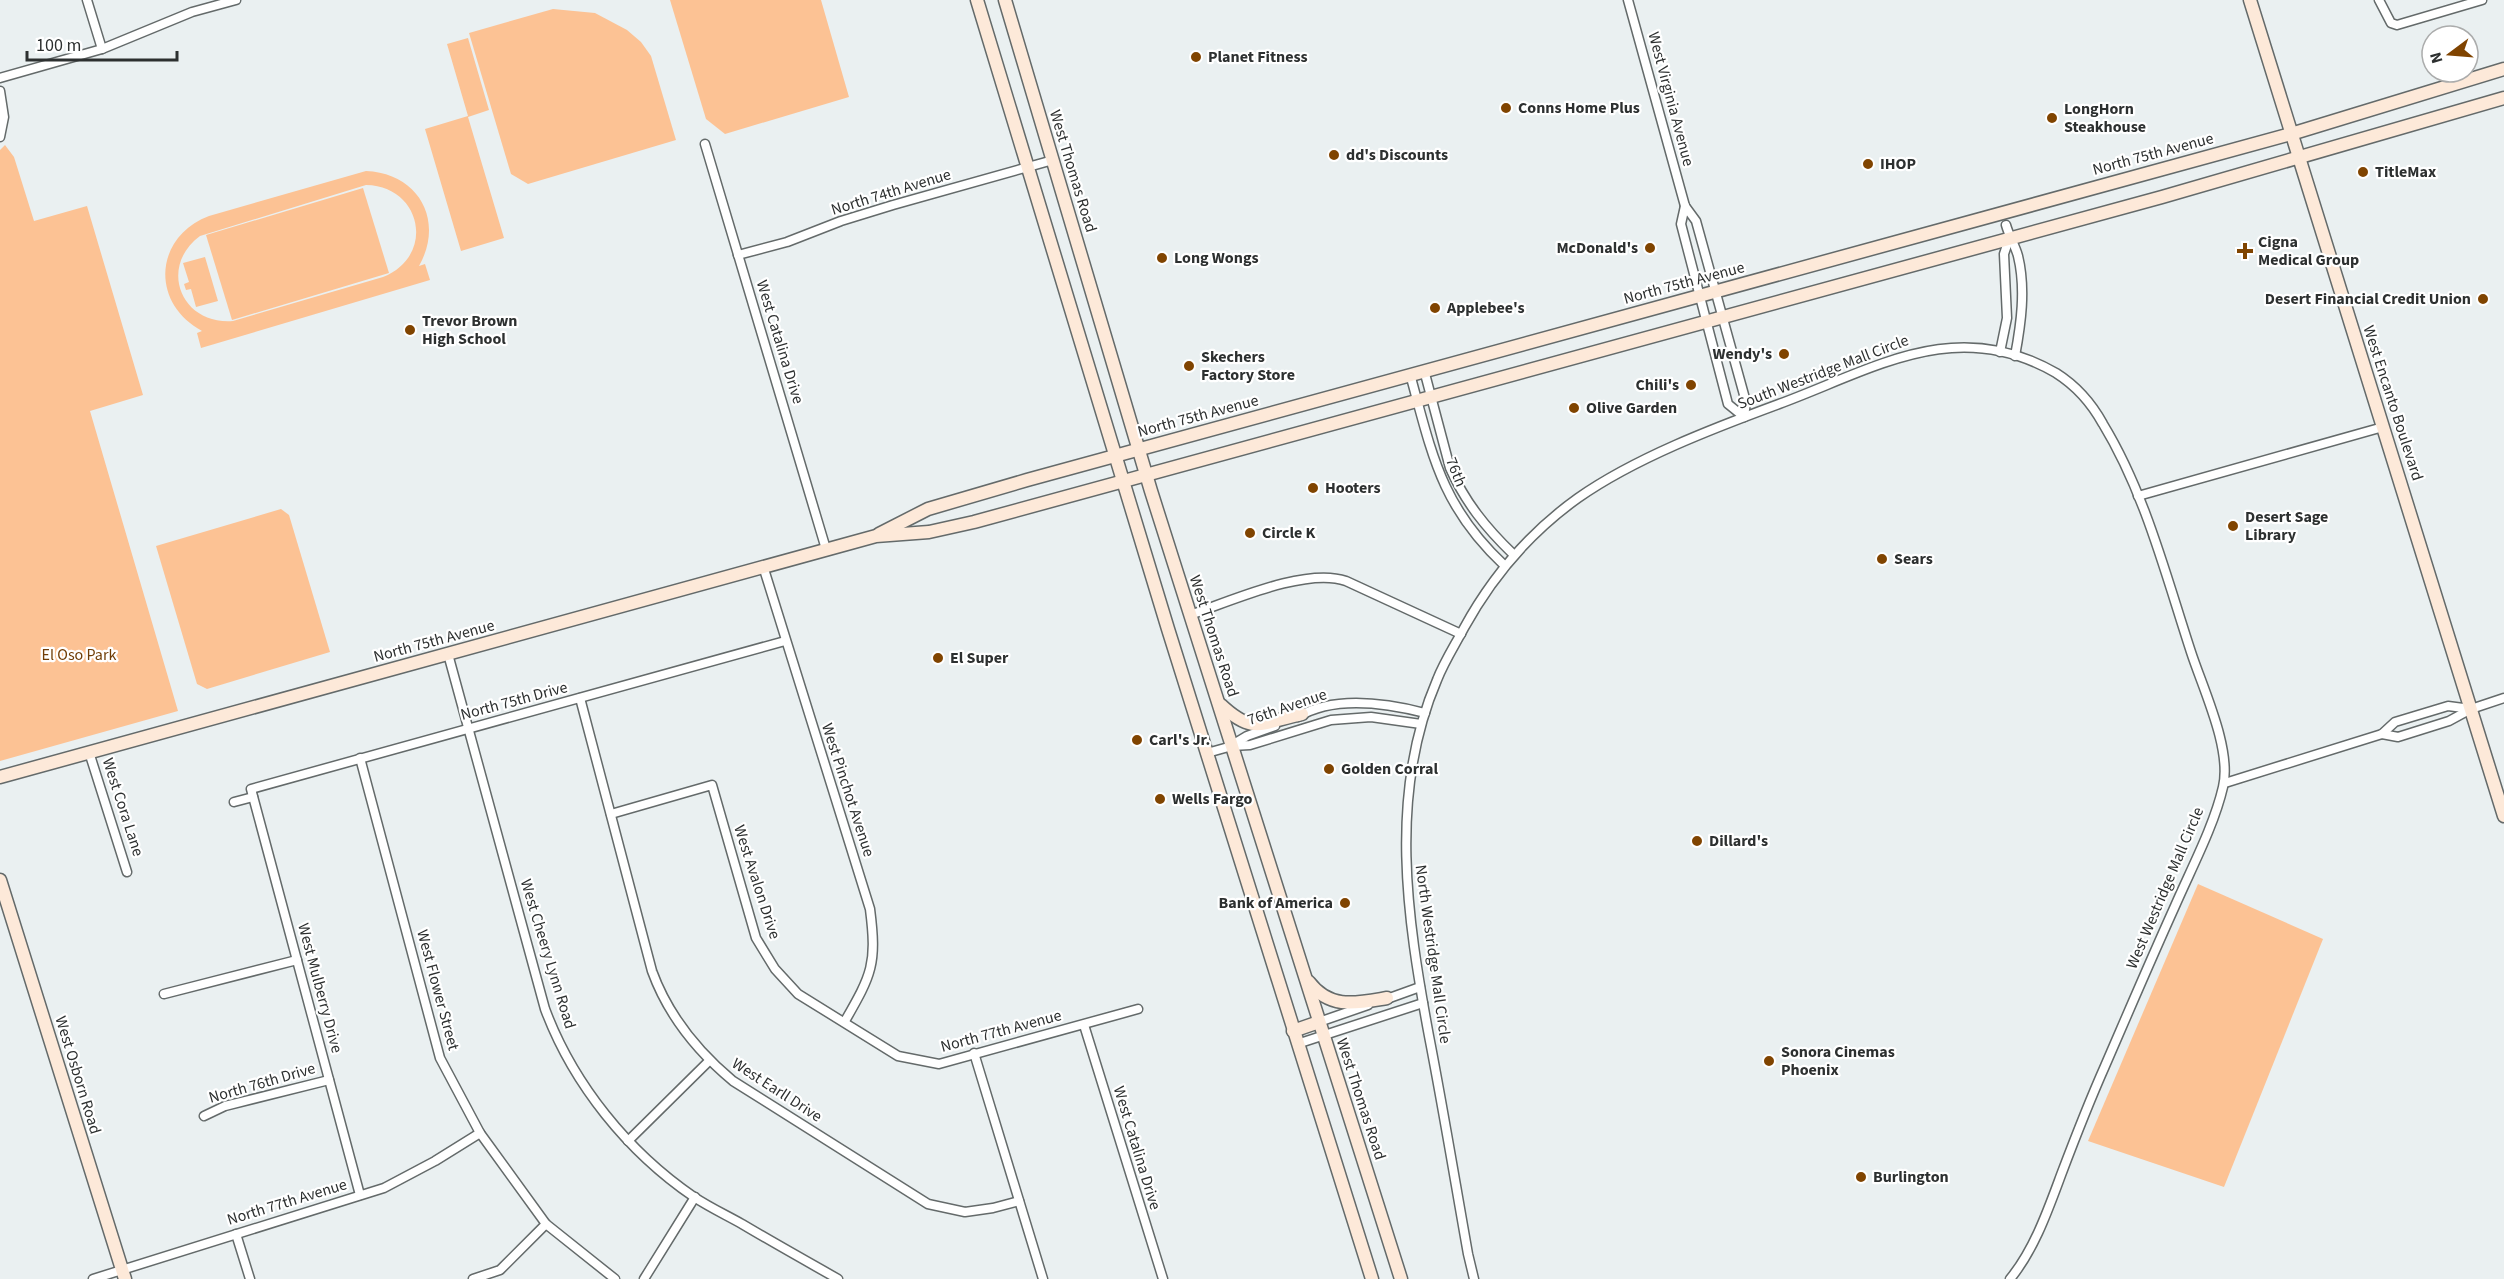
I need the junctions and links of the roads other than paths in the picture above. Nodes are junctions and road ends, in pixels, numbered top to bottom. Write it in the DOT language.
graph roads {
  1 [pos="87,0"];
  2 [pos="236,0"];
  3 [pos="1005,0"];
  4 [pos="1628,0"];
  5 [pos="2250,0"];
  6 [pos="2379,0"];
  7 [pos="2482,0"];
  8 [pos="981,1"];
  9 [pos="102,49"];
  10 [pos="2504,69"];
  11 [pos="0,78"];
  12 [pos="0,91"];
  13 [pos="2504,98"];
  14 [pos="2290,134"];
  15 [pos="0,137"];
  16 [pos="705,144"];
  17 [pos="2298,159"];
  18 [pos="1053,160"];
  19 [pos="1028,167"];
  20 [pos="1685,206"];
  21 [pos="2006,225"];
  22 [pos="2009,239"];
  23 [pos="738,255"];
  24 [pos="1716,291"];
  25 [pos="1700,295"];
  26 [pos="1723,317"];
  27 [pos="1707,322"];
  28 [pos="2000,352"];
  29 [pos="2014,356"];
  30 [pos="1424,370"];
  31 [pos="1410,374"];
  32 [pos="1430,397"];
  33 [pos="1417,401"];
  34 [pos="1744,417"];
  35 [pos="1733,422"];
  36 [pos="2383,427"];
  37 [pos="1138,449"];
  38 [pos="1115,455"];
  39 [pos="1146,474"];
  40 [pos="1122,481"];
  41 [pos="2138,496"];
  42 [pos="876,536"];
  43 [pos="826,549"];
  44 [pos="1513,554"];
  45 [pos="1504,565"];
  46 [pos="763,566"];
  47 [pos="1190,615"];
  48 [pos="1461,634"];
  49 [pos="785,641"];
  50 [pos="448,654"];
  51 [pos="580,698"];
  52 [pos="2504,698"];
  53 [pos="1219,703"];
  54 [pos="2470,709"];
  55 [pos="1425,713"];
  56 [pos="1302,714"];
  57 [pos="1421,724"];
  58 [pos="468,729"];
  59 [pos="2382,734"];
  60 [pos="1232,746"];
  61 [pos="89,752"];
  62 [pos="1207,753"];
  63 [pos="360,758"];
  64 [pos="0,777"];
  65 [pos="2225,783"];
  66 [pos="252,793"];
  67 [pos="234,802"];
  68 [pos="610,814"];
  69 [pos="2504,816"];
  70 [pos="128,872"];
  71 [pos="0,880"];
  72 [pos="297,960"];
  73 [pos="1304,974"];
  74 [pos="1420,987"];
  75 [pos="165,994"];
  76 [pos="1387,998"];
  77 [pos="1423,1003"];
  78 [pos="1138,1009"];
  79 [pos="845,1021"];
  80 [pos="1319,1022"];
  81 [pos="1084,1025"];
  82 [pos="1293,1030"];
  83 [pos="1323,1035"];
  84 [pos="1298,1044"];
  85 [pos="974,1053"];
  86 [pos="709,1061"];
  87 [pos="329,1080"];
  88 [pos="204,1116"];
  89 [pos="480,1133"];
  90 [pos="628,1141"];
  91 [pos="360,1195"];
  92 [pos="695,1197"];
  93 [pos="1019,1201"];
  94 [pos="546,1224"];
  95 [pos="236,1234"];
  96 [pos="124,1274"];
  97 [pos="93,1279"];
  98 [pos="250,1279"];
  99 [pos="473,1279"];
  100 [pos="615,1279"];
  101 [pos="644,1279"];
  102 [pos="838,1279"];
  103 [pos="1043,1279"];
  104 [pos="1162,1279"];
  105 [pos="1372,1279"];
  106 [pos="1401,1279"];
  107 [pos="1474,1279"];
  108 [pos="2010,1279"];
  1 -- 9 [label="street"];
  2 -- 9 [label="street"];
  3 -- 18 [label="main road, West Thomas Road"];
  4 -- 20 [label="street, West Virginia Avenue"];
  5 -- 14 [label="main road, West Encanto Boulevard"];
  6 -- 7 [label="street"];
  8 -- 19 [label="main road"];
  9 -- 11 [label="street"];
  10 -- 14 [label="main road, North 75th Avenue"];
  12 -- 15 [label="street"];
  13 -- 17 [label="main road, North 75th Avenue"];
  14 -- 17 [label="main road, West Encanto Boulevard"];
  14 -- 24 [label="main road, North 75th Avenue"];
  16 -- 23 [label="street, West Catalina Drive"];
  17 -- 22 [label="main road, North 75th Avenue"];
  17 -- 36 [label="main road, West Encanto Boulevard"];
  18 -- 19 [label="street, North 74th Avenue"];
  18 -- 37 [label="main road, West Thomas Road"];
  19 -- 23 [label="street, North 74th Avenue"];
  19 -- 38 [label="main road"];
  20 -- 24 [label="street, West Virginia Avenue"];
  20 -- 25 [label="street, West Virginia Avenue"];
  21 -- 22 [label="street"];
  22 -- 26 [label="main road, North 75th Avenue"];
  22 -- 28 [label="street"];
  22 -- 29 [label="street"];
  23 -- 43 [label="street, West Catalina Drive"];
  24 -- 25 [label="main road, North 75th Avenue"];
  24 -- 26 [label="street, West Virginia Avenue"];
  25 -- 27 [label="street, West Virginia Avenue"];
  25 -- 30 [label="main road, North 75th Avenue"];
  26 -- 27 [label="main road, North 75th Avenue"];
  26 -- 34 [label="street, West Virginia Avenue"];
  27 -- 32 [label="main road, North 75th Avenue"];
  27 -- 34 [label="street, West Virginia Avenue"];
  28 -- 29 [label="street, South Westridge Mall Circle"];
  28 -- 34 [label="street, South Westridge Mall Circle"];
  29 -- 41 [label="street, South Westridge Mall Circle"];
  30 -- 31 [label="main road, North 75th Avenue"];
  30 -- 32 [label="street, 76th"];
  31 -- 33 [label="street, 76th"];
  31 -- 37 [label="main road, North 75th Avenue"];
  32 -- 33 [label="main road, North 75th Avenue"];
  32 -- 44 [label="street, 76th"];
  33 -- 39 [label="main road, North 75th Avenue"];
  33 -- 45 [label="street, 76th"];
  34 -- 35 [label="street, South Westridge Mall Circle"];
  35 -- 44 [label="street, North Westridge Mall Circle"];
  36 -- 41 [label="street"];
  36 -- 54 [label="main road, West Encanto Boulevard"];
  37 -- 38 [label="main road, North 75th Avenue"];
  37 -- 39 [label="main road, West Thomas Road"];
  38 -- 40 [label="main road"];
  38 -- 42 [label="main road, North 75th Avenue"];
  39 -- 40 [label="main road, North 75th Avenue"];
  39 -- 47 [label="main road, West Thomas Road"];
  40 -- 42 [label="main road, North 75th Avenue"];
  40 -- 62 [label="main road"];
  41 -- 65 [label="street, West Westridge Mall Circle"];
  42 -- 43 [label="main road, North 75th Avenue"];
  43 -- 46 [label="main road, North 75th Avenue"];
  44 -- 45 [label="street, North Westridge Mall Circle"];
  45 -- 48 [label="street, North Westridge Mall Circle"];
  46 -- 49 [label="street, West Pinchot Avenue"];
  46 -- 50 [label="main road, North 75th Avenue"];
  47 -- 48 [label="street"];
  47 -- 53 [label="main road, West Thomas Road"];
  48 -- 55 [label="street, North Westridge Mall Circle"];
  49 -- 51 [label="street, North 75th Drive"];
  49 -- 79 [label="street, West Pinchot Avenue"];
  50 -- 58 [label="street, West Cheery Lynn Road"];
  50 -- 61 [label="main road, North 75th Avenue"];
  51 -- 58 [label="street, North 75th Drive"];
  51 -- 68 [label="street, West Earll Drive"];
  52 -- 54 [label="street"];
  53 -- 56 [label="main road"];
  53 -- 60 [label="main road, West Thomas Road"];
  54 -- 59 [label="street"];
  54 -- 59 [label="street"];
  54 -- 69 [label="main road, West Encanto Boulevard"];
  55 -- 56 [label="street, 76th Avenue"];
  55 -- 57 [label="street, North Westridge Mall Circle"];
  56 -- 60 [label="street, 76th Avenue"];
  57 -- 60 [label="street, 76th Avenue"];
  57 -- 74 [label="street, North Westridge Mall Circle"];
  58 -- 63 [label="street, North 75th Drive"];
  58 -- 90 [label="street, West Cheery Lynn Road"];
  59 -- 65 [label="street"];
  60 -- 62 [label="street, 76th Avenue"];
  60 -- 73 [label="main road, West Thomas Road"];
  61 -- 64 [label="main road, North 75th Avenue"];
  61 -- 70 [label="street, West Cora Lane"];
  62 -- 82 [label="main road"];
  63 -- 66 [label="street, North 75th Drive"];
  63 -- 89 [label="street, West Flower Street"];
  65 -- 108 [label="street, West Westridge Mall Circle"];
  66 -- 67 [label="street, North 75th Drive"];
  66 -- 72 [label="street, West Mulberry Drive"];
  68 -- 79 [label="street, West Avalon Drive"];
  68 -- 86 [label="street, West Earll Drive"];
  71 -- 96 [label="main road, West Osborn Road"];
  72 -- 75 [label="street"];
  72 -- 87 [label="street, West Mulberry Drive"];
  73 -- 76 [label="main road"];
  73 -- 80 [label="main road, West Thomas Road"];
  74 -- 76 [label="street"];
  74 -- 77 [label="street, North Westridge Mall Circle"];
  76 -- 80 [label="street"];
  77 -- 83 [label="street"];
  77 -- 107 [label="street, North Westridge Mall Circle"];
  78 -- 81 [label="street, North 77th Avenue"];
  79 -- 85 [label="street, North 77th Avenue"];
  80 -- 82 [label="main road"];
  80 -- 83 [label="main road, West Thomas Road"];
  81 -- 85 [label="street, North 77th Avenue"];
  81 -- 104 [label="street, West Catalina Drive"];
  82 -- 84 [label="main road"];
  83 -- 84 [label="street"];
  83 -- 106 [label="main road, West Thomas Road"];
  84 -- 105 [label="main road"];
  85 -- 93 [label="street"];
  86 -- 90 [label="street"];
  86 -- 93 [label="street, West Earll Drive"];
  87 -- 88 [label="street, North 76th Drive"];
  87 -- 91 [label="street, West Mulberry Drive"];
  89 -- 91 [label="street, North 77th Avenue"];
  89 -- 94 [label="street, West Flower Street"];
  90 -- 92 [label="street, West Cheery Lynn Road"];
  91 -- 95 [label="street, North 77th Avenue"];
  92 -- 101 [label="street"];
  92 -- 102 [label="street, West Cheery Lynn Road"];
  93 -- 103 [label="street"];
  94 -- 99 [label="street"];
  94 -- 100 [label="street, West Flower Street"];
  95 -- 96 [label="street, North 77th Avenue"];
  95 -- 98 [label="street"];
  96 -- 97 [label="street, North 77th Avenue"];
}
